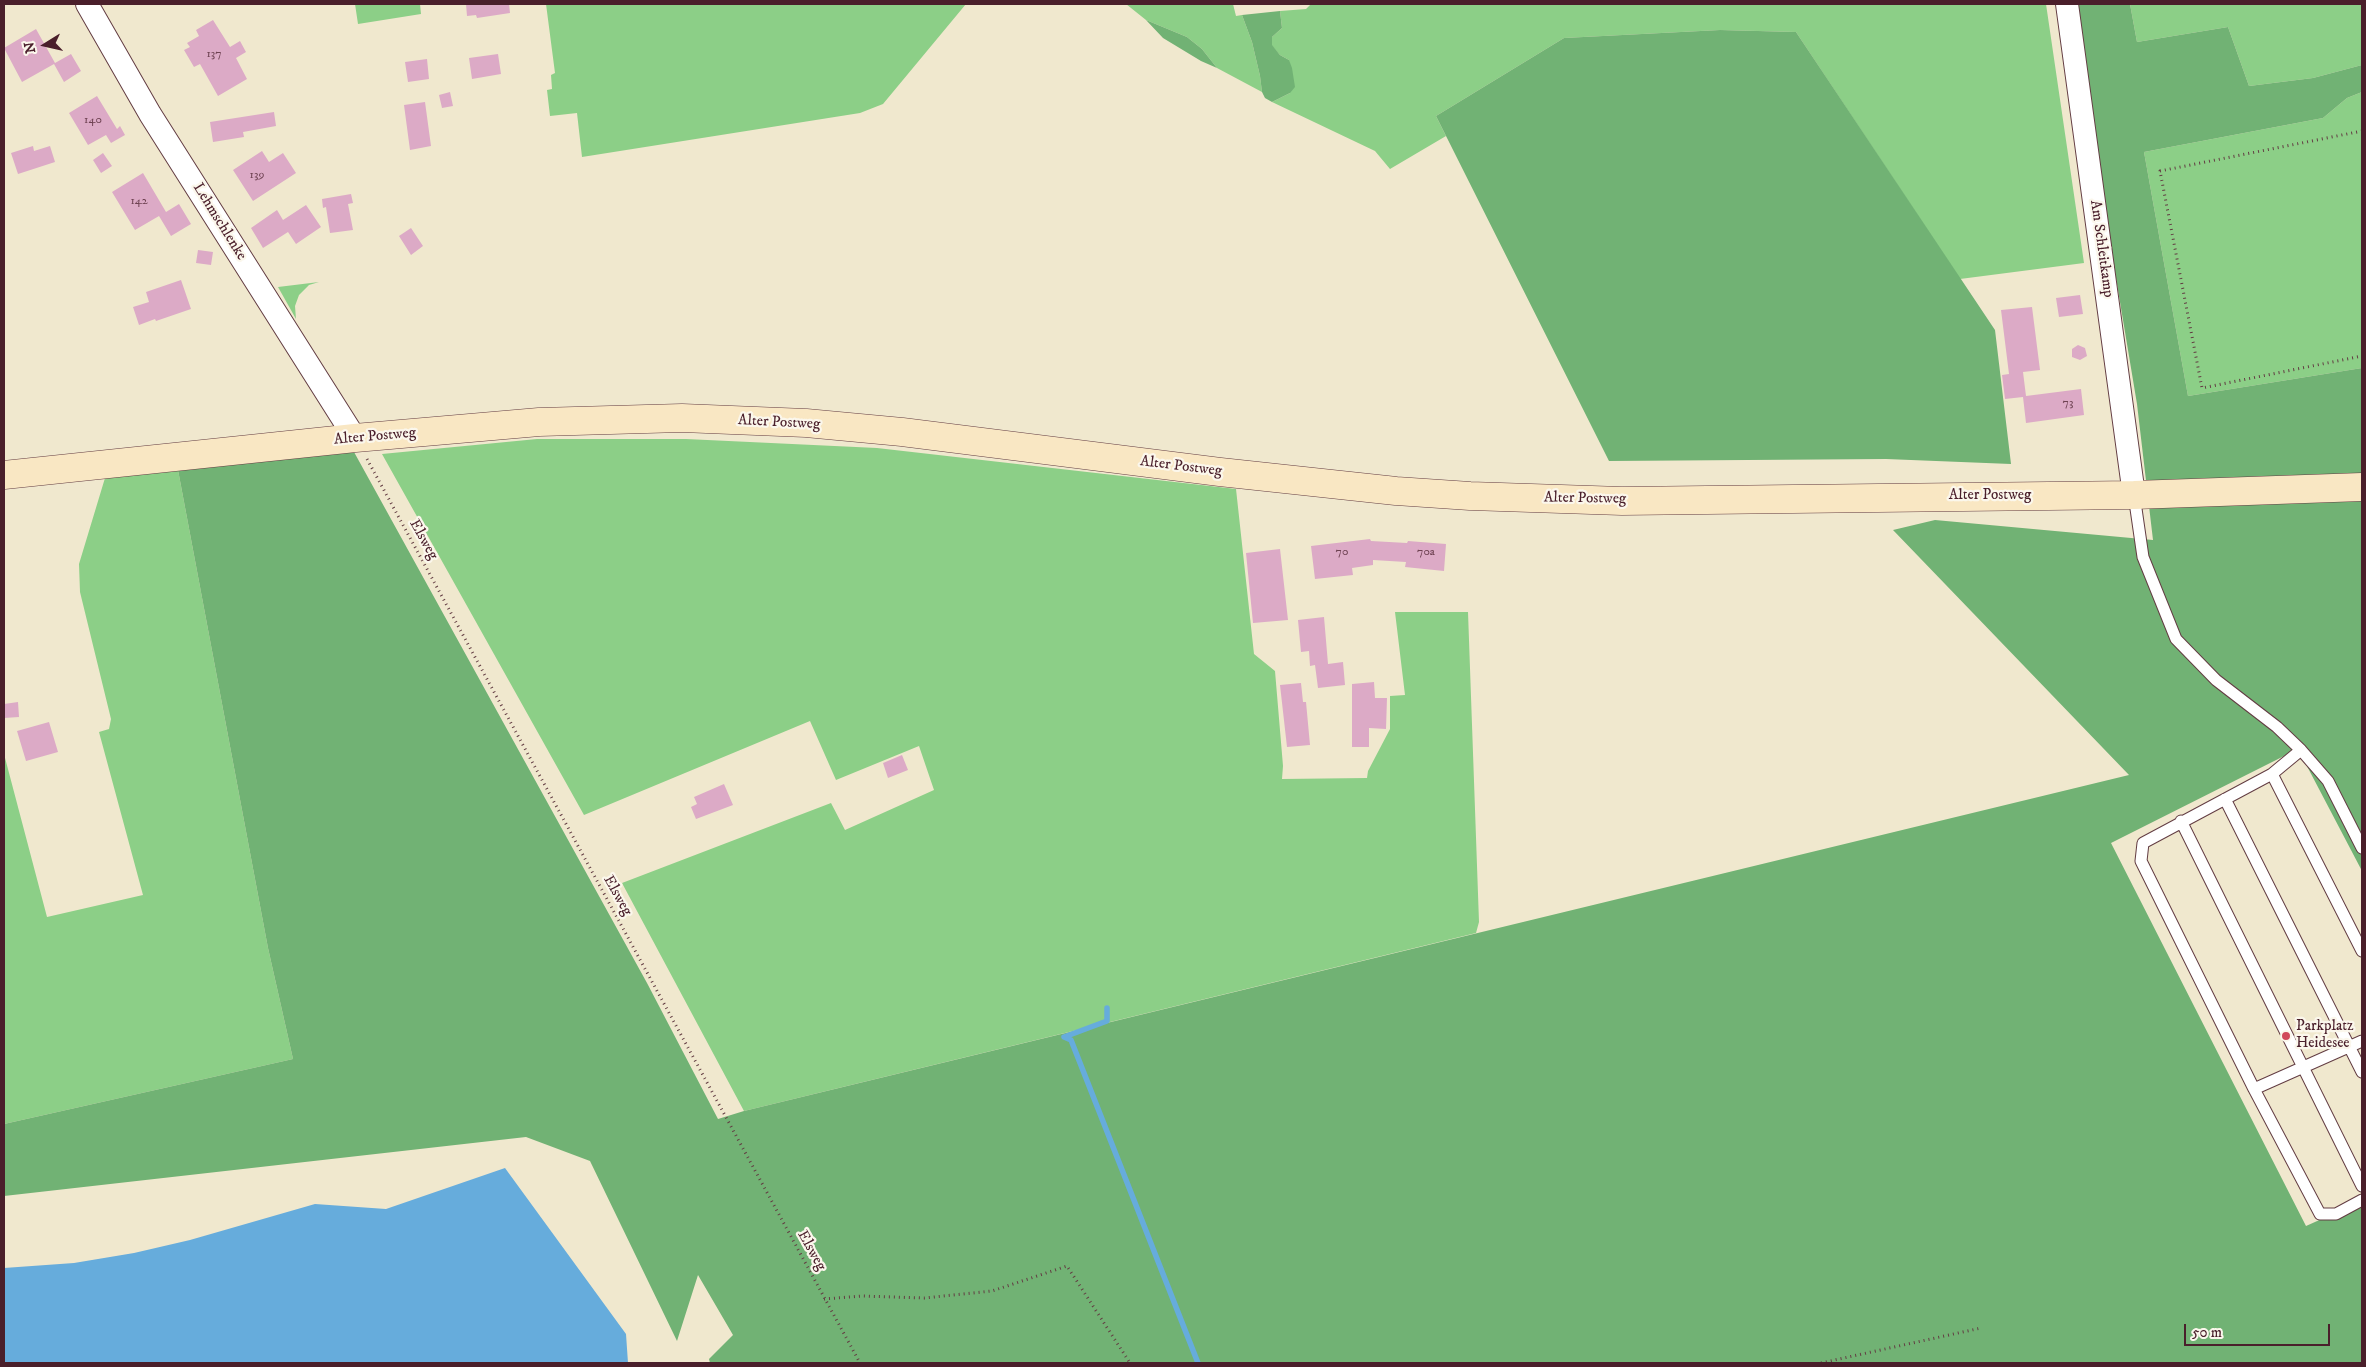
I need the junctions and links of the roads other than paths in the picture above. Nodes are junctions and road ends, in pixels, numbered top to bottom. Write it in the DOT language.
graph roads {
  1 [pos="87,4"];
  2 [pos="2067,4"];
  3 [pos="356,438"];
  4 [pos="4,475"];
  5 [pos="2362,487"];
  6 [pos="2134,494"];
  7 [pos="2301,750"];
  8 [pos="2272,774"];
  9 [pos="2225,799"];
  10 [pos="2180,822"];
  11 [pos="2362,848"];
  12 [pos="2362,951"];
  13 [pos="2362,1041"];
  14 [pos="2350,1048"];
  15 [pos="2304,1068"];
  16 [pos="2362,1072"];
  17 [pos="2254,1089"];
  18 [pos="2362,1186"];
  19 [pos="2362,1200"];
  1 -- 3 [label="street, Lehmschlenke"];
  2 -- 6 [label="street, Am Schleitkamp"];
  3 -- 4 [label="main road, Alter Postweg"];
  3 -- 6 [label="main road, Alter Postweg"];
  5 -- 6 [label="main road, Alter Postweg"];
  6 -- 7 [label="lane"];
  7 -- 8 [label="lane"];
  7 -- 11 [label="lane"];
  8 -- 9 [label="lane"];
  8 -- 12 [label="lane"];
  9 -- 10 [label="lane"];
  9 -- 14 [label="lane"];
  10 -- 15 [label="lane"];
  10 -- 17 [label="lane"];
  13 -- 14 [label="lane"];
  14 -- 15 [label="lane"];
  14 -- 16 [label="lane"];
  15 -- 17 [label="lane"];
  15 -- 18 [label="lane"];
  17 -- 19 [label="lane"];
}
